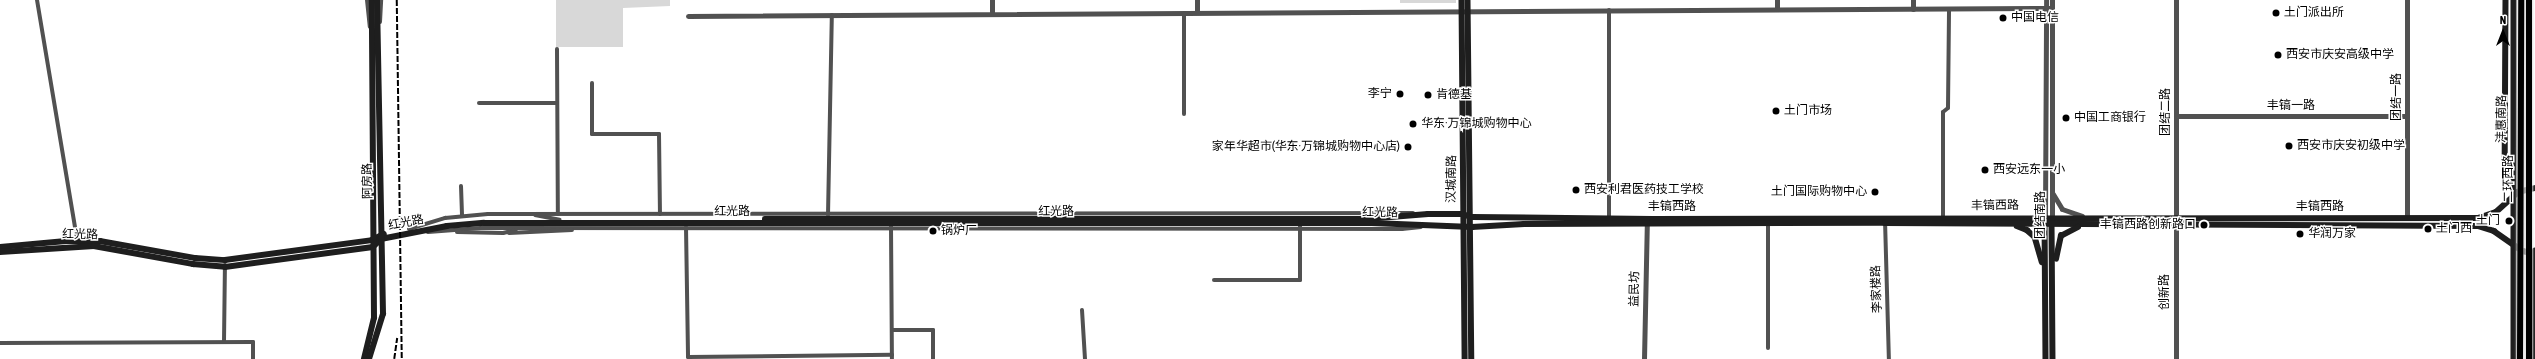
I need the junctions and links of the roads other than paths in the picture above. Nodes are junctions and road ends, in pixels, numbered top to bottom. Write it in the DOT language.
graph roads {
  1 [pos="37,0"];
  2 [pos="367,0"];
  3 [pos="372,0"];
  4 [pos="377,0"];
  5 [pos="382,0"];
  6 [pos="992,0"];
  7 [pos="1197,0"];
  8 [pos="1462,0"];
  9 [pos="1468,0"];
  10 [pos="1777,0"];
  11 [pos="1913,0"];
  12 [pos="2046,0"];
  13 [pos="2052,0"];
  14 [pos="2176,0"];
  15 [pos="2407,0"];
  16 [pos="2506,0"];
  17 [pos="2514,0"];
  18 [pos="2521,0"];
  19 [pos="2529,0"];
  20 [pos="1777,8"];
  21 [pos="2046,8"];
  22 [pos="2052,8"];
  23 [pos="1913,9"];
  24 [pos="1609,10"];
  25 [pos="1949,10"];
  26 [pos="1465,11"];
  27 [pos="1197,12"];
  28 [pos="1184,13"];
  29 [pos="992,14"];
  30 [pos="832,15"];
  31 [pos="688,16"];
  32 [pos="375,40"];
  33 [pos="557,49"];
  34 [pos="592,83"];
  35 [pos="479,103"];
  36 [pos="558,103"];
  37 [pos="1184,114"];
  38 [pos="2176,116"];
  39 [pos="2407,116"];
  40 [pos="2513,181"];
  41 [pos="461,186"];
  42 [pos="2535,188"];
  43 [pos="2053,189"];
  44 [pos="2513,197"];
  45 [pos="524,214"];
  46 [pos="558,214"];
  47 [pos="660,214"];
  48 [pos="828,214"];
  49 [pos="1428,214"];
  50 [pos="1462,214"];
  51 [pos="462,216"];
  52 [pos="1472,217"];
  53 [pos="2045,217"];
  54 [pos="2052,217"];
  55 [pos="2087,217"];
  56 [pos="2175,217"];
  57 [pos="1609,218"];
  58 [pos="1943,218"];
  59 [pos="2407,218"];
  60 [pos="560,220"];
  61 [pos="1647,221"];
  62 [pos="1885,221"];
  63 [pos="567,223"];
  64 [pos="1768,224"];
  65 [pos="2005,224"];
  66 [pos="2175,224"];
  67 [pos="1300,225"];
  68 [pos="2044,225"];
  69 [pos="2052,225"];
  70 [pos="2090,225"];
  71 [pos="686,226"];
  72 [pos="891,226"];
  73 [pos="1462,226"];
  74 [pos="1472,227"];
  75 [pos="523,228"];
  76 [pos="530,228"];
  77 [pos="584,228"];
  78 [pos="410,231"];
  79 [pos="441,231"];
  80 [pos="503,233"];
  81 [pos="381,237"];
  82 [pos="77,240"];
  83 [pos="372,240"];
  84 [pos="2512,244"];
  85 [pos="0,247"];
  86 [pos="373,247"];
  87 [pos="0,252"];
  88 [pos="2535,253"];
  89 [pos="225,260"];
  90 [pos="225,267"];
  91 [pos="2045,274"];
  92 [pos="2053,275"];
  93 [pos="1214,280"];
  94 [pos="1082,310"];
  95 [pos="892,330"];
  96 [pos="224,342"];
  97 [pos="0,343"];
  98 [pos="1768,348"];
  99 [pos="892,357"];
  100 [pos="694,358"];
  101 [pos="253,359"];
  102 [pos="364,359"];
  103 [pos="369,359"];
  104 [pos="933,359"];
  105 [pos="1085,359"];
  106 [pos="1465,359"];
  107 [pos="1472,359"];
  108 [pos="1644,359"];
  109 [pos="1889,359"];
  110 [pos="2046,359"];
  111 [pos="2053,359"];
  112 [pos="2176,359"];
  113 [pos="2514,359"];
  114 [pos="2520,359"];
  115 [pos="2529,359"];
  116 [pos="2535,359"];
  1 -- 82 [label="street"];
  2 -- 32 [label="street"];
  3 -- 32 [label="main road, 阿房路"];
  4 -- 32 [label="main road, 阿房路"];
  5 -- 32 [label="street"];
  6 -- 29 [label="street"];
  7 -- 27 [label="street"];
  8 -- 26 [label="main road, 汉城南路"];
  9 -- 26 [label="main road, 汉城南路"];
  10 -- 20 [label="street"];
  11 -- 23 [label="street"];
  12 -- 21 [label="street, 团结南路"];
  13 -- 22 [label="street, 团结南路"];
  14 -- 38 [label="street, 团结二路"];
  15 -- 39 [label="street, 团结一路"];
  16 -- 40 [label="main road"];
  17 -- 40 [label="main road, 沣惠南路"];
  18 -- 114 [label="highway, 二环西路, bridge"];
  19 -- 115 [label="highway, 二环西路, bridge"];
  20 -- 23 [label="street"];
  20 -- 24 [label="street"];
  21 -- 22 [label="street"];
  21 -- 25 [label="street"];
  21 -- 53 [label="street, 团结南路"];
  22 -- 43 [label="street, 团结南路"];
  23 -- 25 [label="street"];
  24 -- 26 [label="street"];
  24 -- 57 [label="street"];
  25 -- 58 [label="street"];
  26 -- 27 [label="street"];
  26 -- 50 [label="main road, 汉城南路"];
  26 -- 52 [label="main road, 汉城南路"];
  27 -- 28 [label="street"];
  28 -- 29 [label="street"];
  28 -- 37 [label="street"];
  29 -- 30 [label="street"];
  30 -- 31 [label="street"];
  30 -- 48 [label="street"];
  32 -- 81 [label="main road, 阿房路"];
  32 -- 83 [label="main road, 阿房路"];
  33 -- 36 [label="street"];
  34 -- 47 [label="street"];
  35 -- 36 [label="street"];
  36 -- 46 [label="street"];
  38 -- 39 [label="street, 丰镐一路"];
  38 -- 56 [label="street, 团结二路"];
  39 -- 59 [label="street, 团结一路"];
  40 -- 44 [label="main road, 沣惠南路"];
  41 -- 51 [label="street"];
  42 -- 44 [label="main road, 丰镐西路"];
  43 -- 54 [label="street, 团结南路"];
  43 -- 55 [label="street"];
  44 -- 59 [label="main road, 丰镐西路"];
  44 -- 84 [label="main road, 沣惠南路"];
  45 -- 46 [label="street"];
  45 -- 51 [label="street"];
  45 -- 60 [label="street"];
  46 -- 47 [label="street"];
  47 -- 48 [label="street"];
  48 -- 49 [label="street"];
  49 -- 50 [label="main road, 红光路"];
  49 -- 60 [label="main road, 红光路"];
  50 -- 52 [label="main road, 红光路"];
  50 -- 73 [label="main road, 汉城南路"];
  51 -- 78 [label="street"];
  52 -- 57 [label="main road, 丰镐西路"];
  52 -- 74 [label="main road, 汉城南路"];
  53 -- 54 [label="main road, 丰镐西路"];
  53 -- 58 [label="main road, 丰镐西路"];
  53 -- 68 [label="main road, 团结南路"];
  54 -- 55 [label="main road, 丰镐西路"];
  54 -- 69 [label="main road, 团结南路"];
  55 -- 56 [label="main road, 丰镐西路"];
  56 -- 59 [label="main road, 丰镐西路"];
  56 -- 66 [label="street, 团结二路"];
  57 -- 61 [label="main road, 丰镐西路"];
  58 -- 62 [label="main road, 丰镐西路"];
  60 -- 78 [label="main road, 红光路"];
  61 -- 62 [label="main road, 丰镐西路"];
  61 -- 64 [label="main road, 丰镐西路"];
  61 -- 74 [label="main road, 丰镐西路"];
  61 -- 108 [label="street, 益民坊"];
  62 -- 64 [label="main road, 丰镐西路"];
  62 -- 65 [label="main road, 丰镐西路"];
  62 -- 109 [label="street, 李家楼路"];
  63 -- 71 [label="main road, 红光路"];
  63 -- 76 [label="street"];
  63 -- 78 [label="main road, 红光路"];
  64 -- 98 [label="street"];
  65 -- 68 [label="main road, 丰镐西路"];
  65 -- 91 [label="main road"];
  66 -- 70 [label="main road, 丰镐西路"];
  66 -- 84 [label="main road, 丰镐西路"];
  66 -- 112 [label="street, 创新路"];
  67 -- 72 [label="main road, 红光路"];
  67 -- 73 [label="main road, 红光路"];
  67 -- 93 [label="street"];
  68 -- 69 [label="main road, 丰镐西路"];
  68 -- 91 [label="main road, 团结南路"];
  69 -- 70 [label="main road, 丰镐西路"];
  69 -- 92 [label="main road, 团结南路"];
  70 -- 92 [label="main road"];
  71 -- 72 [label="main road, 红光路"];
  71 -- 77 [label="street"];
  71 -- 100 [label="street"];
  72 -- 95 [label="street"];
  73 -- 74 [label="main road, 红光路"];
  73 -- 106 [label="main road, 汉城南路"];
  74 -- 107 [label="main road, 汉城南路"];
  75 -- 76 [label="street"];
  75 -- 79 [label="street"];
  75 -- 80 [label="street"];
  76 -- 77 [label="street"];
  77 -- 80 [label="street"];
  78 -- 79 [label="street"];
  78 -- 81 [label="main road, 红光路"];
  79 -- 80 [label="street"];
  81 -- 83 [label="main road, 红光路"];
  81 -- 86 [label="main road, 红光路"];
  81 -- 103 [label="main road, 阿房路"];
  82 -- 85 [label="main road, 红光路"];
  82 -- 89 [label="main road, 红光路"];
  83 -- 86 [label="main road, 阿房路"];
  83 -- 89 [label="main road, 红光路"];
  84 -- 88 [label="main road, 丰镐西路"];
  84 -- 113 [label="main road, 沣惠南路"];
  86 -- 90 [label="main road, 红光路"];
  86 -- 102 [label="main road, 阿房路"];
  87 -- 90 [label="main road, 红光路"];
  88 -- 116 [label="main road"];
  89 -- 90 [label="street"];
  90 -- 96 [label="street"];
  91 -- 110 [label="main road, 团结南路"];
  92 -- 111 [label="main road, 团结南路"];
  94 -- 105 [label="street"];
  95 -- 99 [label="street"];
  95 -- 104 [label="street"];
  96 -- 97 [label="street"];
  96 -- 101 [label="street"];
  99 -- 100 [label="street"];
}
